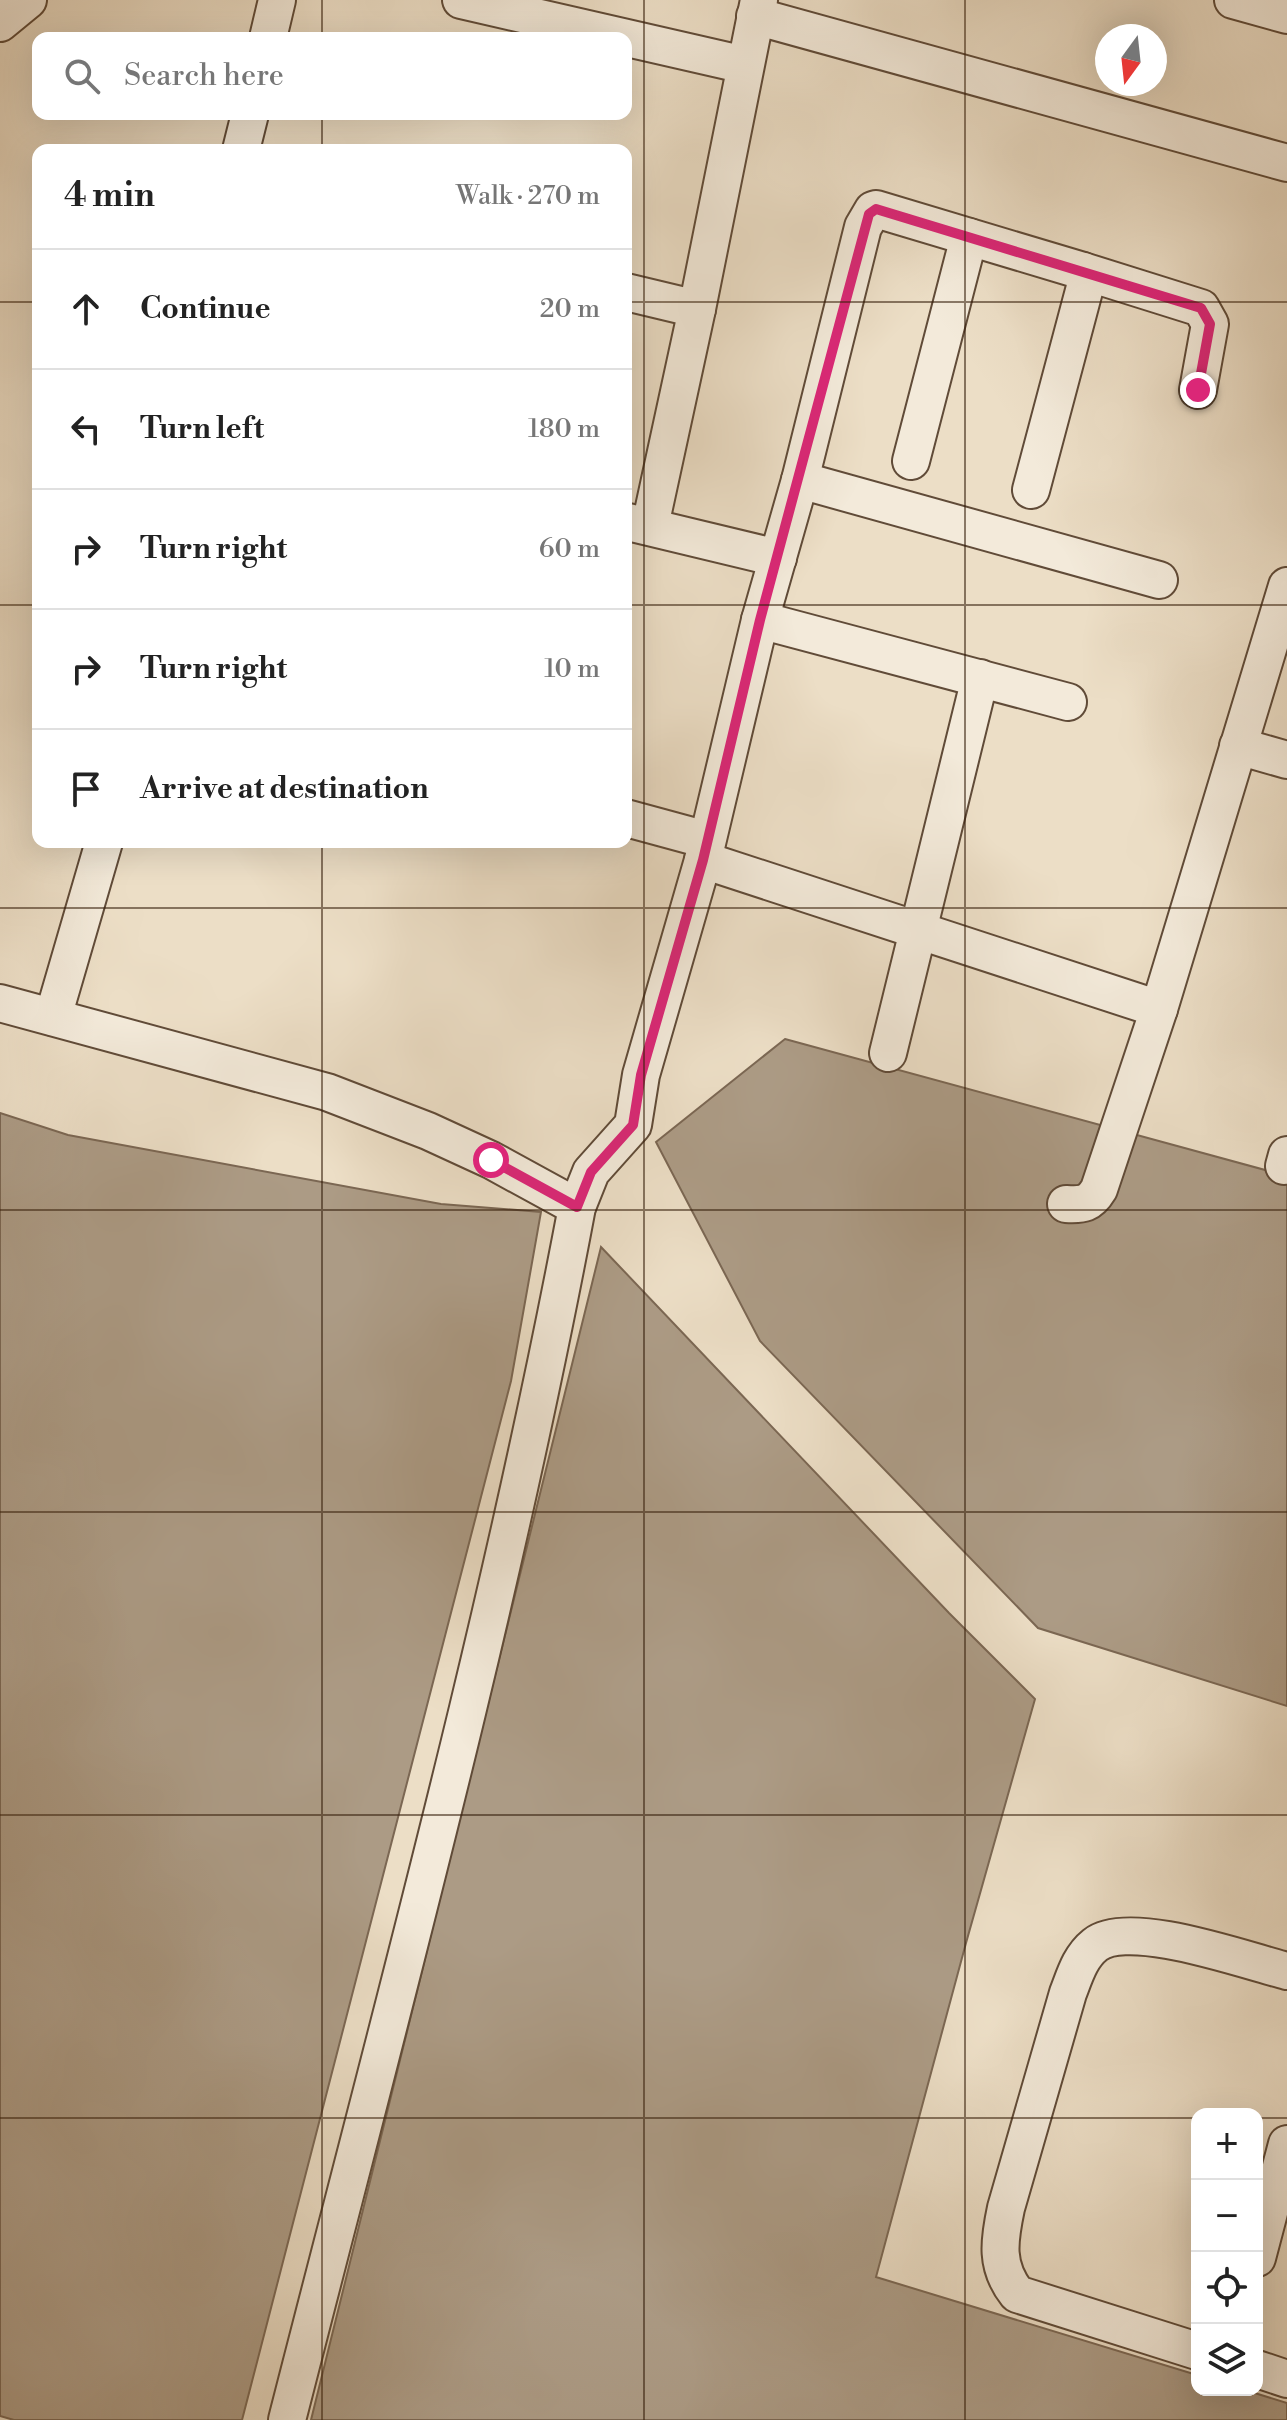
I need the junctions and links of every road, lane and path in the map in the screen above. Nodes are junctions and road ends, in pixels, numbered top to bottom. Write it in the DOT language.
graph roads {
  1 [pos="28,0"];
  2 [pos="277,0"];
  3 [pos="461,0"];
  4 [pos="1233,0"];
  5 [pos="757,8"];
  6 [pos="1287,15"];
  7 [pos="0,23"];
  8 [pos="269,32"];
  9 [pos="601,32"];
  10 [pos="632,39"];
  11 [pos="745,65"];
  12 [pos="248,120"];
  13 [pos="242,144"];
  14 [pos="1287,163"];
  15 [pos="969,237"];
  16 [pos="1083,271"];
  17 [pos="632,293"];
  18 [pos="697,309"];
  19 [pos="1198,390"];
  20 [pos="911,461"];
  21 [pos="800,480"];
  22 [pos="1031,490"];
  23 [pos="638,524"];
  24 [pos="778,558"];
  25 [pos="1159,580"];
  26 [pos="1287,586"];
  27 [pos="760,620"];
  28 [pos="980,678"];
  29 [pos="1068,702"];
  30 [pos="1238,746"];
  31 [pos="1287,760"];
  32 [pos="632,820"];
  33 [pos="102,848"];
  34 [pos="705,850"];
  35 [pos="918,929"];
  36 [pos="0,1003"];
  37 [pos="1159,1009"];
  38 [pos="53,1017"];
  39 [pos="888,1053"];
  40 [pos="1066,1204"];
  41 [pos="577,1207"];
  42 [pos="1287,1971"];
  43 [pos="1287,2144"];
  44 [pos="1259,2252"];
  45 [pos="1191,2349"];
  46 [pos="1263,2371"];
  47 [pos="1287,2379"];
  48 [pos="287,2420"];
  1 -- 7 [label="street"];
  2 -- 8 [label="street"];
  3 -- 9 [label="street"];
  4 -- 6 [label="street"];
  5 -- 11 [label="street"];
  5 -- 14 [label="street"];
  10 -- 11 [label="street"];
  11 -- 18 [label="street"];
  12 -- 13 [label="street"];
  15 -- 16 [label="street"];
  15 -- 20 [label="street"];
  15 -- 21 [label="street"];
  16 -- 19 [label="street"];
  16 -- 22 [label="street"];
  17 -- 18 [label="street"];
  18 -- 23 [label="street"];
  21 -- 24 [label="street"];
  21 -- 25 [label="street"];
  23 -- 24 [label="street"];
  24 -- 27 [label="street"];
  26 -- 30 [label="street"];
  27 -- 28 [label="street"];
  27 -- 34 [label="street"];
  28 -- 29 [label="street"];
  28 -- 35 [label="street"];
  30 -- 31 [label="street"];
  30 -- 37 [label="street"];
  32 -- 34 [label="street"];
  33 -- 38 [label="street"];
  34 -- 35 [label="street"];
  34 -- 41 [label="street"];
  35 -- 37 [label="street"];
  35 -- 39 [label="street"];
  36 -- 38 [label="street"];
  37 -- 40 [label="street"];
  38 -- 41 [label="street"];
  41 -- 48 [label="street"];
  42 -- 45 [label="street"];
  43 -- 44 [label="street"];
  46 -- 47 [label="street"];
}
